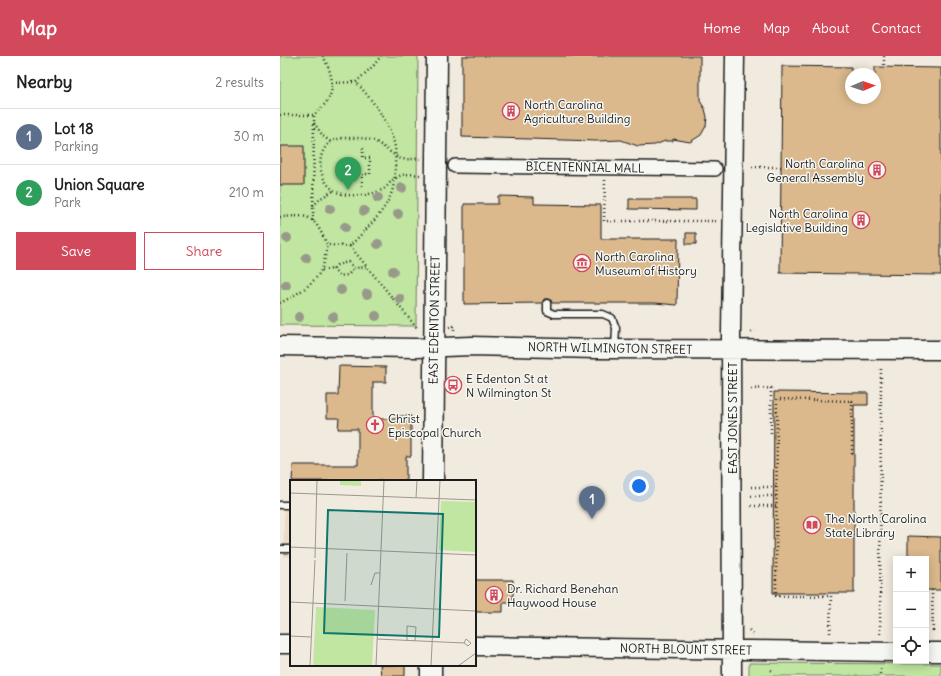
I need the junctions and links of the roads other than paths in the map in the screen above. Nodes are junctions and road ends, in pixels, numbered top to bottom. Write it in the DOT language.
graph roads {
  1 [pos="437,56"];
  2 [pos="735,56"];
  3 [pos="455,166"];
  4 [pos="715,169"];
  5 [pos="547,303"];
  6 [pos="280,346"];
  7 [pos="434,347"];
  8 [pos="615,349"];
  9 [pos="731,350"];
  10 [pos="941,350"];
  11 [pos="433,480"];
  12 [pos="476,646"];
  13 [pos="732,650"];
  14 [pos="893,652"];
  15 [pos="929,652"];
  16 [pos="941,652"];
  17 [pos="732,676"];
  1 -- 7 [label="main road, EAST EDENTON STREET"];
  2 -- 9 [label="main road, EAST JONES STREET"];
  3 -- 4 [label="street, BICENTENNIAL MALL"];
  5 -- 8 [label="lane"];
  6 -- 7 [label="main road, NORTH WILMINGTON STREET"];
  7 -- 8 [label="main road, NORTH WILMINGTON STREET"];
  7 -- 11 [label="main road, EAST EDENTON STREET"];
  8 -- 9 [label="main road, NORTH WILMINGTON STREET"];
  9 -- 10 [label="main road, NORTH WILMINGTON STREET"];
  9 -- 13 [label="main road, EAST JONES STREET"];
  12 -- 13 [label="main road, NORTH BLOUNT STREET"];
  13 -- 14 [label="main road, NORTH BLOUNT STREET"];
  13 -- 17 [label="main road, EAST JONES STREET"];
  15 -- 16 [label="main road"];
}
